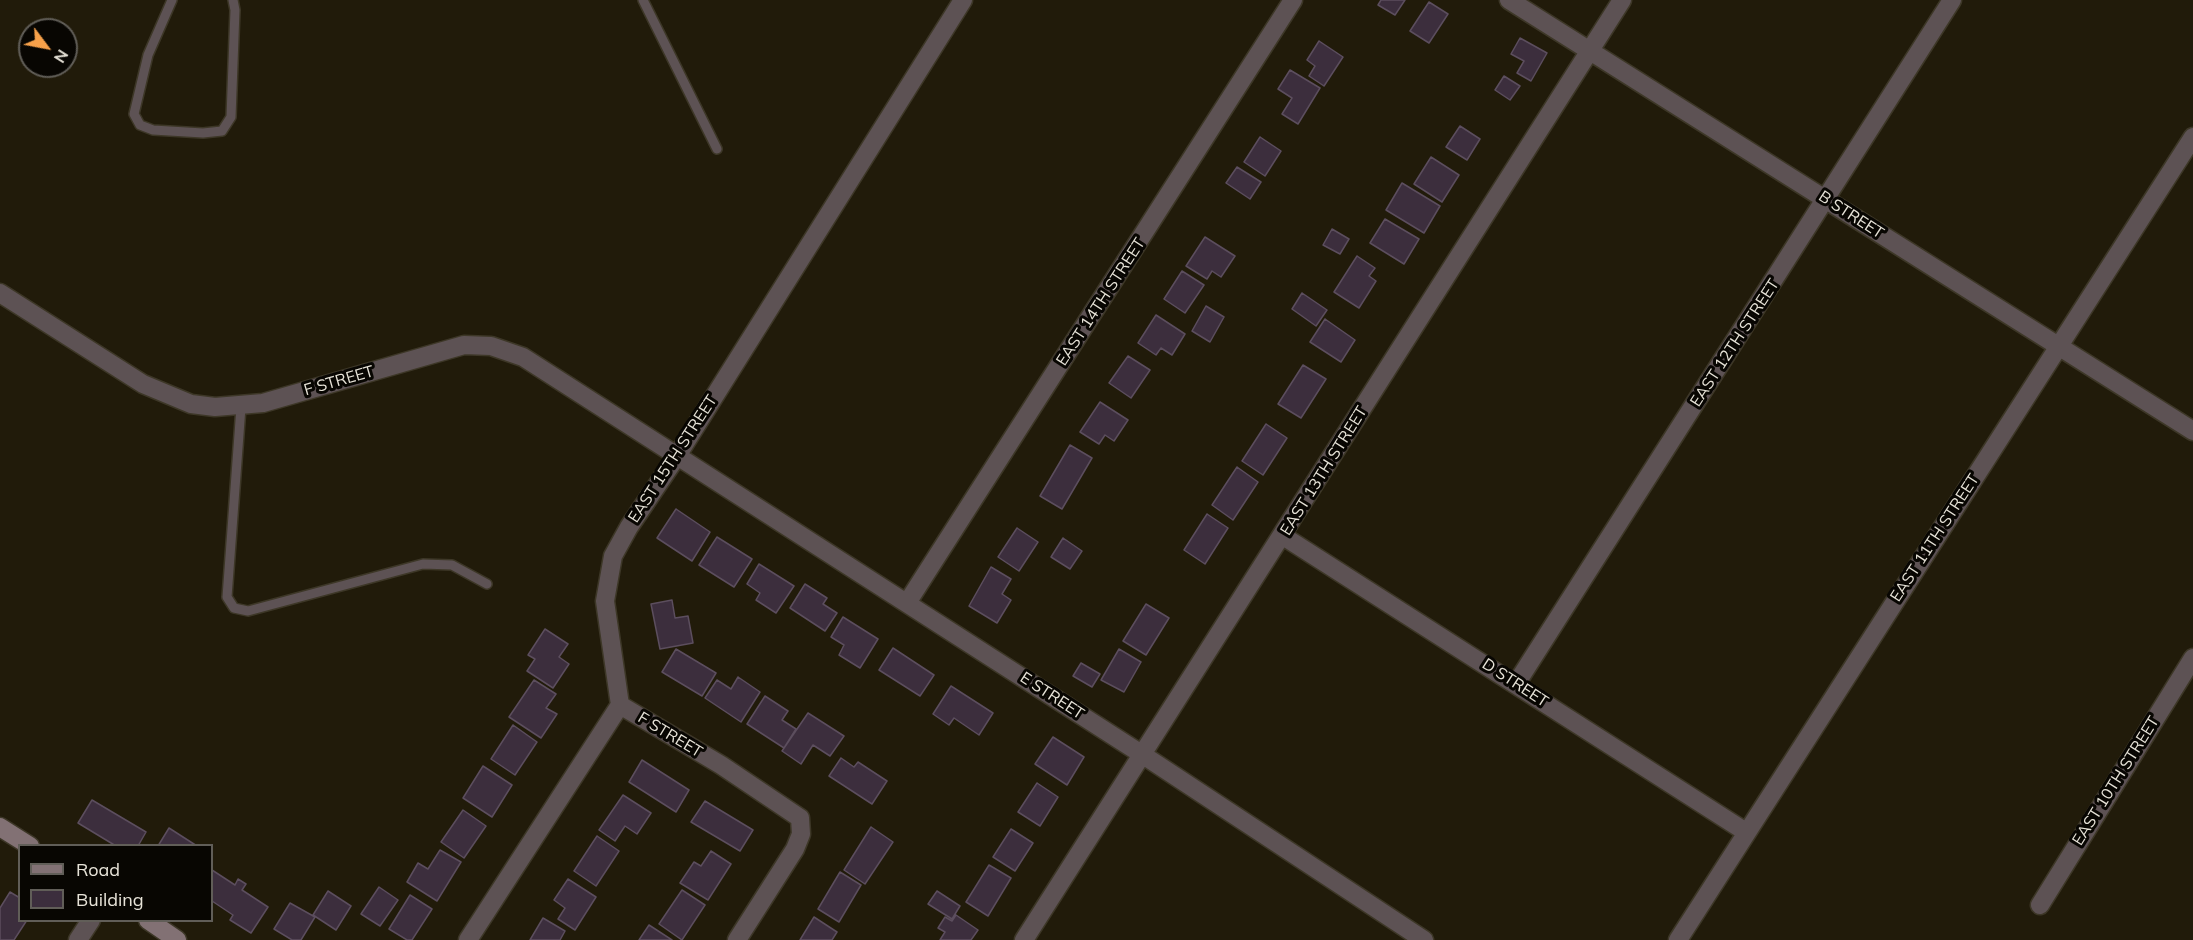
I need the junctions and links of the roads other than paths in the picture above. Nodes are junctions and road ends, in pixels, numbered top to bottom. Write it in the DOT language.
graph roads {
  1 [pos="172,0"];
  2 [pos="233,0"];
  3 [pos="643,0"];
  4 [pos="963,0"];
  5 [pos="1293,0"];
  6 [pos="1509,0"];
  7 [pos="1622,0"];
  8 [pos="1953,0"];
  9 [pos="1589,51"];
  10 [pos="2193,137"];
  11 [pos="717,149"];
  12 [pos="1827,200"];
  13 [pos="0,293"];
  14 [pos="2058,348"];
  15 [pos="241,407"];
  16 [pos="2193,430"];
  17 [pos="677,456"];
  18 [pos="1282,536"];
  19 [pos="487,584"];
  20 [pos="907,603"];
  21 [pos="2193,658"];
  22 [pos="1516,684"];
  23 [pos="620,705"];
  24 [pos="1143,755"];
  25 [pos="0,827"];
  26 [pos="1746,832"];
  27 [pos="27,844"];
  28 [pos="2040,904"];
  29 [pos="90,922"];
  30 [pos="150,922"];
  31 [pos="78,940"];
  32 [pos="177,940"];
  33 [pos="468,940"];
  34 [pos="737,940"];
  35 [pos="1024,940"];
  36 [pos="1424,940"];
  37 [pos="1678,940"];
  1 -- 2 [label="lane"];
  3 -- 11 [label="lane"];
  4 -- 17 [label="street, EAST 15TH STREET"];
  5 -- 20 [label="street, EAST 14TH STREET"];
  6 -- 9 [label="street, B STREET"];
  7 -- 9 [label="street, EAST 13TH STREET"];
  8 -- 12 [label="street, EAST 12TH STREET"];
  9 -- 12 [label="street, B STREET"];
  9 -- 18 [label="street, EAST 13TH STREET"];
  10 -- 14 [label="street, EAST 11TH STREET"];
  12 -- 14 [label="street, B STREET"];
  12 -- 22 [label="street, EAST 12TH STREET"];
  13 -- 15 [label="street, F STREET"];
  14 -- 16 [label="street, B STREET"];
  14 -- 26 [label="street, EAST 11TH STREET"];
  15 -- 17 [label="street, F STREET"];
  15 -- 19 [label="lane"];
  17 -- 20 [label="street, E STREET"];
  17 -- 23 [label="street, EAST 15TH STREET"];
  18 -- 22 [label="street, D STREET"];
  18 -- 24 [label="street, EAST 13TH STREET"];
  20 -- 24 [label="street, E STREET"];
  21 -- 28 [label="street, EAST 10TH STREET"];
  22 -- 26 [label="street, D STREET"];
  23 -- 33 [label="street"];
  23 -- 34 [label="street, F STREET"];
  24 -- 35 [label="street, EAST 13TH STREET"];
  24 -- 36 [label="street, E STREET"];
  25 -- 27 [label="main road"];
  26 -- 37 [label="street, EAST 11TH STREET"];
  29 -- 31 [label="street"];
  30 -- 32 [label="main road"];
}
